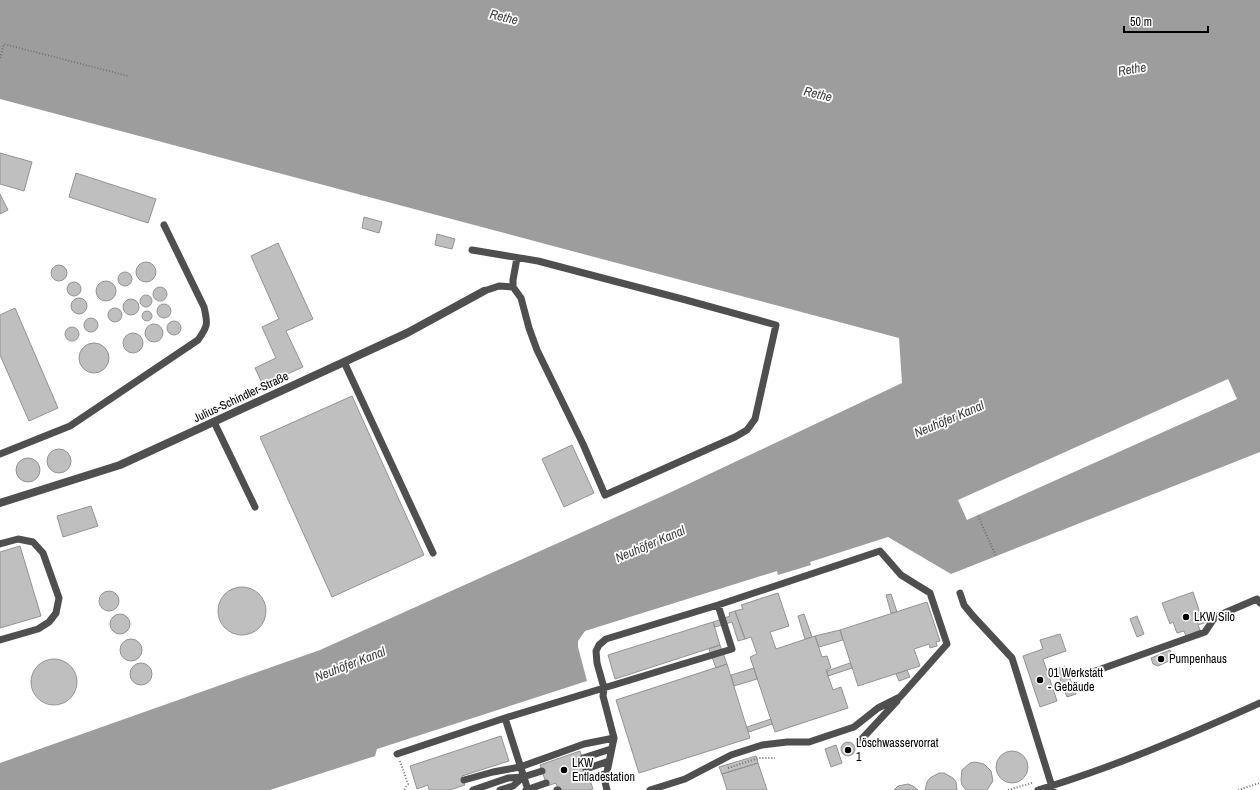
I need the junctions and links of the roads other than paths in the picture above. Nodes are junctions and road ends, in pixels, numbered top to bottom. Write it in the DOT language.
graph roads {
  1 [pos="164,225"];
  2 [pos="472,250"];
  3 [pos="517,258"];
  4 [pos="513,287"];
  5 [pos="484,291"];
  6 [pos="344,362"];
  7 [pos="214,422"];
  8 [pos="0,454"];
  9 [pos="0,503"];
  10 [pos="255,507"];
  11 [pos="0,544"];
  12 [pos="433,553"];
  13 [pos="960,593"];
  14 [pos="1259,600"];
  15 [pos="718,605"];
  16 [pos="0,640"];
  17 [pos="1087,674"];
  18 [pos="604,688"];
  19 [pos="900,697"];
  20 [pos="1260,703"];
  21 [pos="505,718"];
  22 [pos="614,738"];
  23 [pos="859,742"];
  24 [pos="611,749"];
  25 [pos="397,754"];
  26 [pos="583,758"];
  27 [pos="609,761"];
  28 [pos="520,767"];
  29 [pos="586,769"];
  30 [pos="542,771"];
  31 [pos="607,773"];
  32 [pos="523,777"];
  33 [pos="590,779"];
  34 [pos="464,780"];
  35 [pos="546,783"];
  36 [pos="1052,788"];
  37 [pos="473,790"];
  38 [pos="500,790"];
  39 [pos="527,790"];
  40 [pos="607,790"];
  41 [pos="650,790"];
  42 [pos="1038,790"];
  1 -- 8 [label="lane"];
  2 -- 3 [label="lane"];
  3 -- 4 [label="lane"];
  3 -- 4 [label="lane"];
  4 -- 5 [label="lane"];
  5 -- 6 [label="street, Julius-Schindler-Straße"];
  6 -- 7 [label="street, Julius-Schindler-Straße"];
  6 -- 12 [label="lane"];
  7 -- 9 [label="street, Julius-Schindler-Straße"];
  7 -- 10 [label="lane"];
  11 -- 16 [label="lane"];
  13 -- 36 [label="lane"];
  14 -- 17 [label="lane"];
  15 -- 18 [label="lane"];
  15 -- 18 [label="lane"];
  15 -- 19 [label="lane"];
  18 -- 21 [label="lane"];
  18 -- 22 [label="lane"];
  19 -- 23 [label="lane"];
  19 -- 41 [label="lane"];
  20 -- 36 [label="lane"];
  21 -- 25 [label="lane"];
  21 -- 28 [label="lane"];
  22 -- 24 [label="lane"];
  22 -- 28 [label="lane"];
  24 -- 26 [label="lane"];
  24 -- 27 [label="lane"];
  27 -- 29 [label="lane"];
  27 -- 31 [label="lane"];
  28 -- 32 [label="lane"];
  28 -- 34 [label="lane"];
  30 -- 32 [label="lane"];
  31 -- 33 [label="lane"];
  31 -- 40 [label="lane"];
  32 -- 37 [label="lane"];
  32 -- 38 [label="lane"];
  32 -- 39 [label="lane"];
  35 -- 39 [label="lane"];
  36 -- 42 [label="lane"];
}
